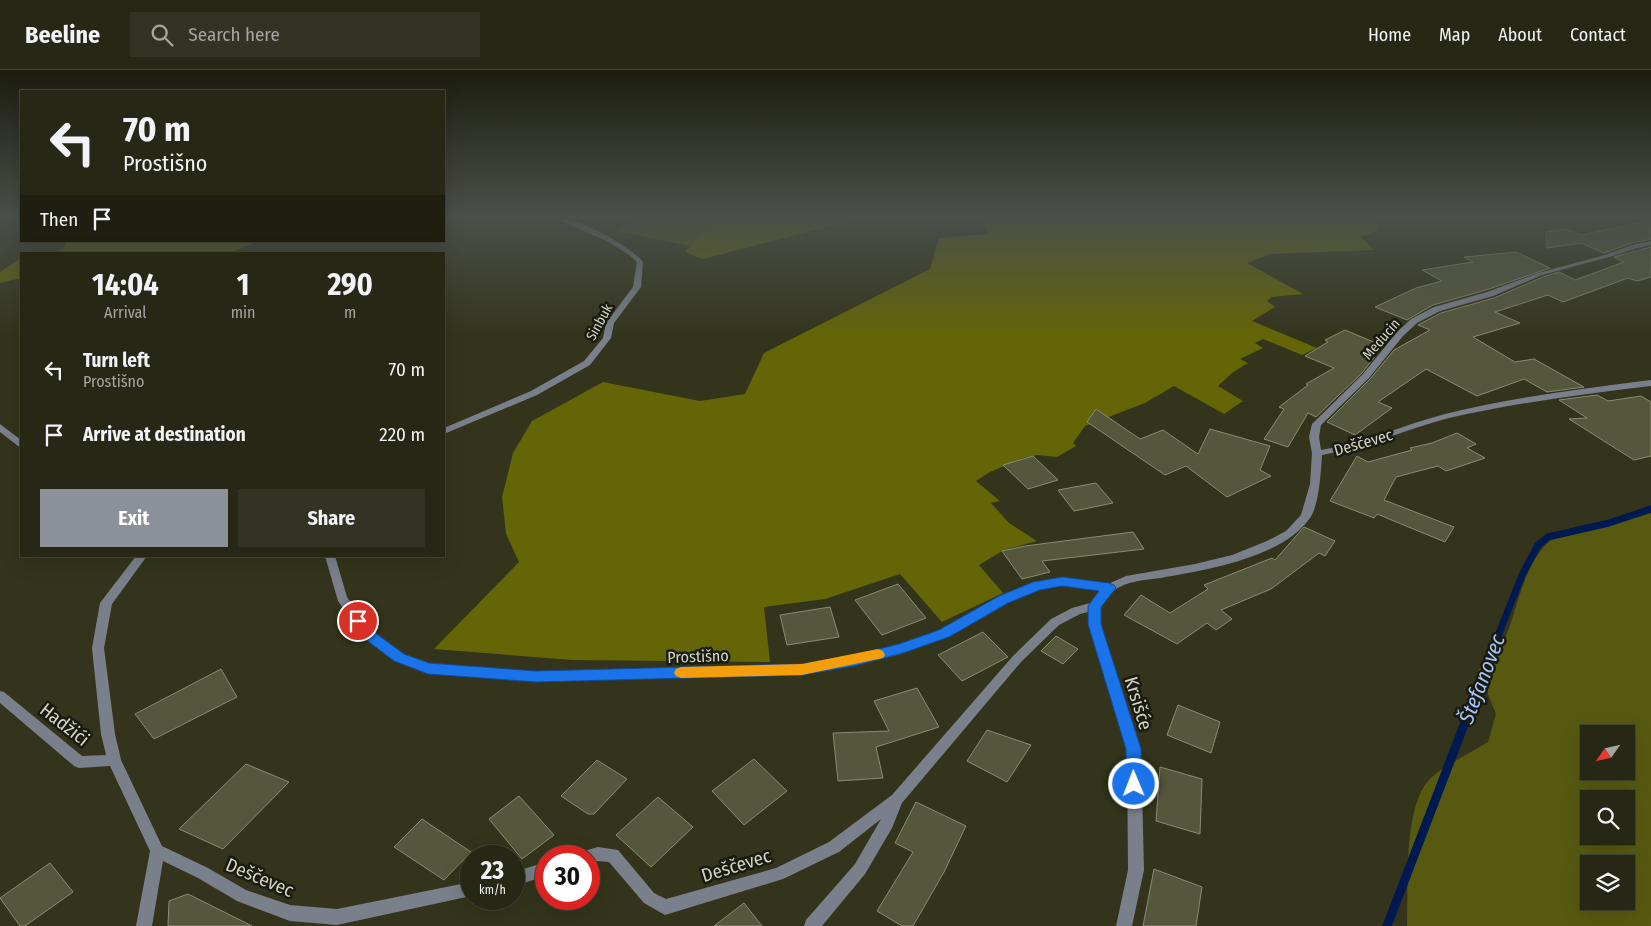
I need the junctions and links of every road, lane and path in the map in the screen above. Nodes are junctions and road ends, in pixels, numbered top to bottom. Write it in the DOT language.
graph roads {
  1 [pos="635,257"];
  2 [pos="1603,257"];
  3 [pos="1651,383"];
  4 [pos="0,427"];
  5 [pos="445,431"];
  6 [pos="20,443"];
  7 [pos="1317,453"];
  8 [pos="141,557"];
  9 [pos="330,557"];
  10 [pos="1109,588"];
  11 [pos="1094,606"];
  12 [pos="0,696"];
  13 [pos="114,760"];
  14 [pos="897,799"];
  15 [pos="157,851"];
  16 [pos="600,854"];
  17 [pos="460,891"];
  18 [pos="144,926"];
  19 [pos="812,926"];
  20 [pos="1124,926"];
  1 -- 5 [label="street, Sinbuk"];
  2 -- 7 [label="street, Meducin"];
  3 -- 7 [label="street, Deščevec"];
  4 -- 6 [label="street"];
  7 -- 10 [label="street, Deščevec"];
  8 -- 13 [label="street"];
  9 -- 10 [label="street, Prostišno"];
  10 -- 11 [label="street"];
  11 -- 14 [label="street, Deščevec"];
  11 -- 20 [label="street, Krsišće"];
  12 -- 13 [label="street, Hadžići"];
  13 -- 15 [label="street"];
  14 -- 16 [label="street, Deščevec"];
  14 -- 19 [label="street, Deščevec"];
  15 -- 17 [label="street, Deščevec"];
  15 -- 18 [label="street"];
}
